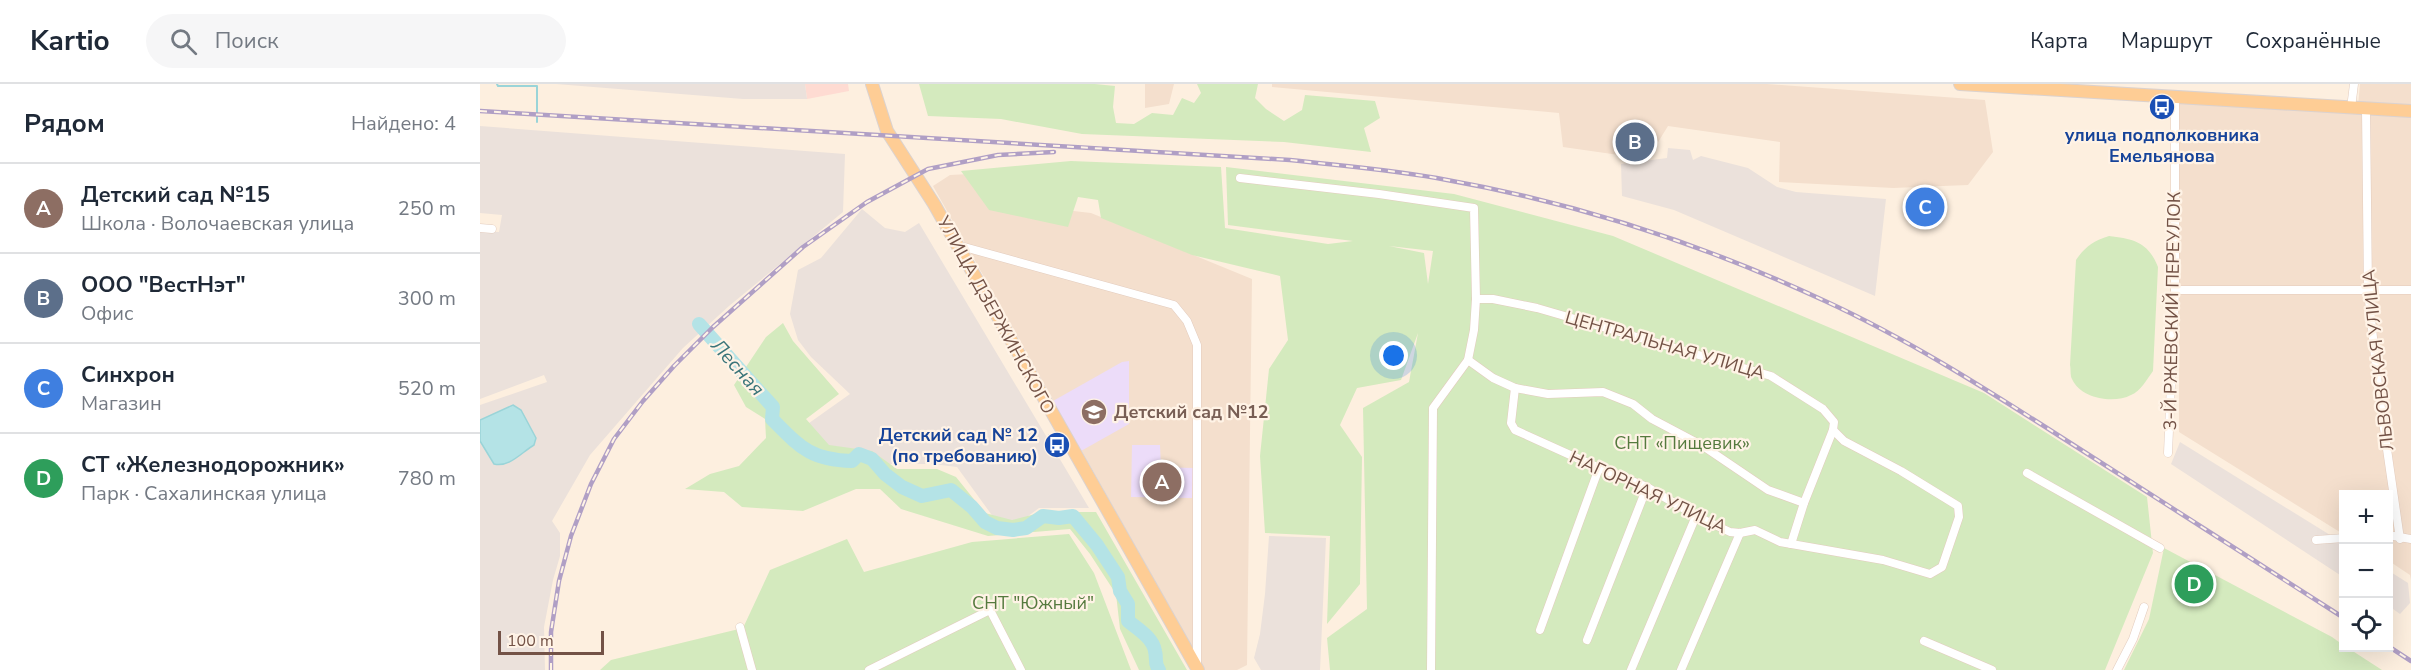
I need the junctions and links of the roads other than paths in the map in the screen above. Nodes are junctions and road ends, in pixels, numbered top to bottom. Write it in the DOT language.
graph roads {
  1 [pos="872,84"];
  2 [pos="1960,84"];
  3 [pos="2354,84"];
  4 [pos="2175,98"];
  5 [pos="2351,108"];
  6 [pos="2366,109"];
  7 [pos="2411,111"];
  8 [pos="1240,178"];
  9 [pos="480,228"];
  10 [pos="492,228"];
  11 [pos="956,244"];
  12 [pos="2175,290"];
  13 [pos="2411,290"];
  14 [pos="2367,291"];
  15 [pos="1476,299"];
  16 [pos="1468,360"];
  17 [pos="1515,388"];
  18 [pos="1833,430"];
  19 [pos="2168,453"];
  20 [pos="1599,468"];
  21 [pos="2026,473"];
  22 [pos="1647,487"];
  23 [pos="1803,503"];
  24 [pos="1696,516"];
  25 [pos="1740,533"];
  26 [pos="2393,537"];
  27 [pos="2339,538"];
  28 [pos="2400,539"];
  29 [pos="2411,539"];
  30 [pos="2316,540"];
  31 [pos="1791,544"];
  32 [pos="2160,548"];
  33 [pos="1930,574"];
  34 [pos="2144,607"];
  35 [pos="740,627"];
  36 [pos="1540,630"];
  37 [pos="1587,640"];
  38 [pos="1924,641"];
  39 [pos="1198,669"];
  40 [pos="752,670"];
  41 [pos="869,670"];
  42 [pos="1021,670"];
  43 [pos="1431,670"];
  44 [pos="1631,670"];
  45 [pos="1681,670"];
  46 [pos="1992,670"];
  47 [pos="2117,670"];
  1 -- 11 [label="main road, УЛИЦА ДЗЕРЖИНСКОГО"];
  2 -- 4 [label="main road"];
  3 -- 5 [label="street"];
  4 -- 5 [label="main road"];
  4 -- 12 [label="street, 3-Й РЖЕВСКИЙ ПЕРЕУЛОК"];
  5 -- 6 [label="main road"];
  6 -- 7 [label="main road"];
  6 -- 14 [label="street, ЛЬВОВСКАЯ УЛИЦА"];
  8 -- 15 [label="street"];
  9 -- 10 [label="street"];
  11 -- 39 [label="main road, УЛИЦА ДЗЕРЖИНСКОГО"];
  11 -- 39 [label="street"];
  12 -- 14 [label="street"];
  12 -- 19 [label="street, 3-Й РЖЕВСКИЙ ПЕРЕУЛОК"];
  13 -- 14 [label="street"];
  14 -- 28 [label="street, ЛЬВОВСКАЯ УЛИЦА"];
  15 -- 16 [label="street"];
  15 -- 18 [label="street, ЦЕНТРАЛЬНАЯ УЛИЦА"];
  16 -- 17 [label="street"];
  16 -- 43 [label="street"];
  17 -- 20 [label="street, НАГОРНАЯ УЛИЦА"];
  17 -- 23 [label="street"];
  18 -- 23 [label="street"];
  18 -- 33 [label="street, ЦЕНТРАЛЬНАЯ УЛИЦА"];
  20 -- 22 [label="street, НАГОРНАЯ УЛИЦА"];
  20 -- 36 [label="street"];
  21 -- 32 [label="street"];
  22 -- 24 [label="street, НАГОРНАЯ УЛИЦА"];
  22 -- 37 [label="street"];
  23 -- 31 [label="street"];
  24 -- 25 [label="street, НАГОРНАЯ УЛИЦА"];
  24 -- 44 [label="street"];
  25 -- 31 [label="street, НАГОРНАЯ УЛИЦА"];
  25 -- 45 [label="street"];
  26 -- 28 [label="street"];
  27 -- 30 [label="street"];
  28 -- 29 [label="street"];
  31 -- 33 [label="street, НАГОРНАЯ УЛИЦА"];
  34 -- 47 [label="street"];
  35 -- 40 [label="street"];
  38 -- 46 [label="street"];
  41 -- 42 [label="street"];
}
